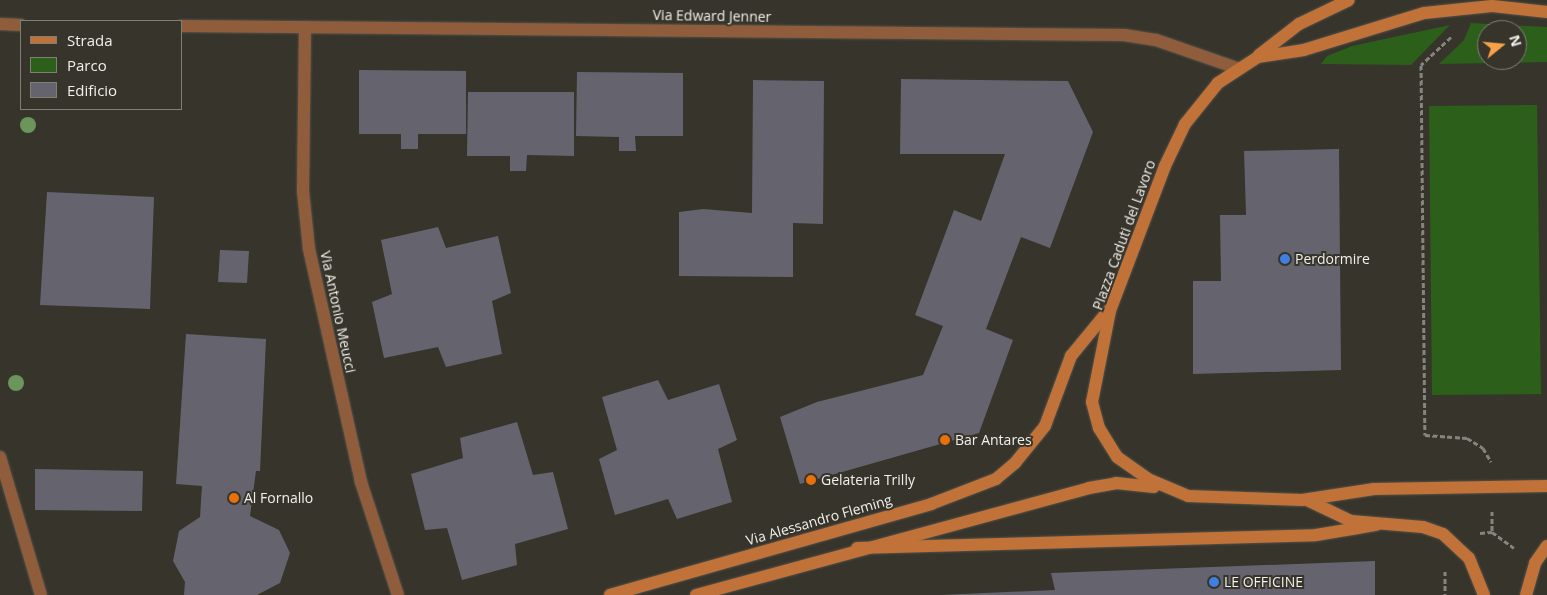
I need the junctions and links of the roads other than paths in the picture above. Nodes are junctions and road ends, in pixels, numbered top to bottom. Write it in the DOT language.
graph roads {
  1 [pos="1349,0"];
  2 [pos="1547,12"];
  3 [pos="0,24"];
  4 [pos="20,25"];
  5 [pos="182,26"];
  6 [pos="305,27"];
  7 [pos="1248,61"];
  8 [pos="1237,68"];
  9 [pos="1113,300"];
  10 [pos="0,457"];
  11 [pos="1547,486"];
  12 [pos="1188,496"];
  13 [pos="1302,500"];
  14 [pos="1376,525"];
  15 [pos="1547,546"];
  16 [pos="857,548"];
  17 [pos="41,595"];
  18 [pos="398,595"];
  19 [pos="610,595"];
  20 [pos="696,595"];
  21 [pos="1484,595"];
  22 [pos="1526,595"];
  1 -- 7 [label="main road"];
  2 -- 7 [label="main road, Piazza Caduti del Lavoro"];
  3 -- 4 [label="street"];
  5 -- 6 [label="street, Via Edward Jenner"];
  6 -- 8 [label="street, Via Edward Jenner"];
  6 -- 18 [label="street, Via Antonio Meucci"];
  7 -- 8 [label="main road, Piazza Caduti del Lavoro"];
  8 -- 9 [label="main road, Piazza Caduti del Lavoro"];
  9 -- 12 [label="main road, Piazza Caduti del Lavoro"];
  9 -- 19 [label="main road, Via Alessandro Fleming"];
  10 -- 17 [label="street"];
  11 -- 13 [label="main road, Piazza Caduti del Lavoro"];
  12 -- 13 [label="main road, Piazza Caduti del Lavoro"];
  12 -- 16 [label="main road"];
  13 -- 14 [label="main road"];
  14 -- 16 [label="main road"];
  14 -- 21 [label="main road"];
  15 -- 22 [label="main road"];
  16 -- 20 [label="main road"];
}
